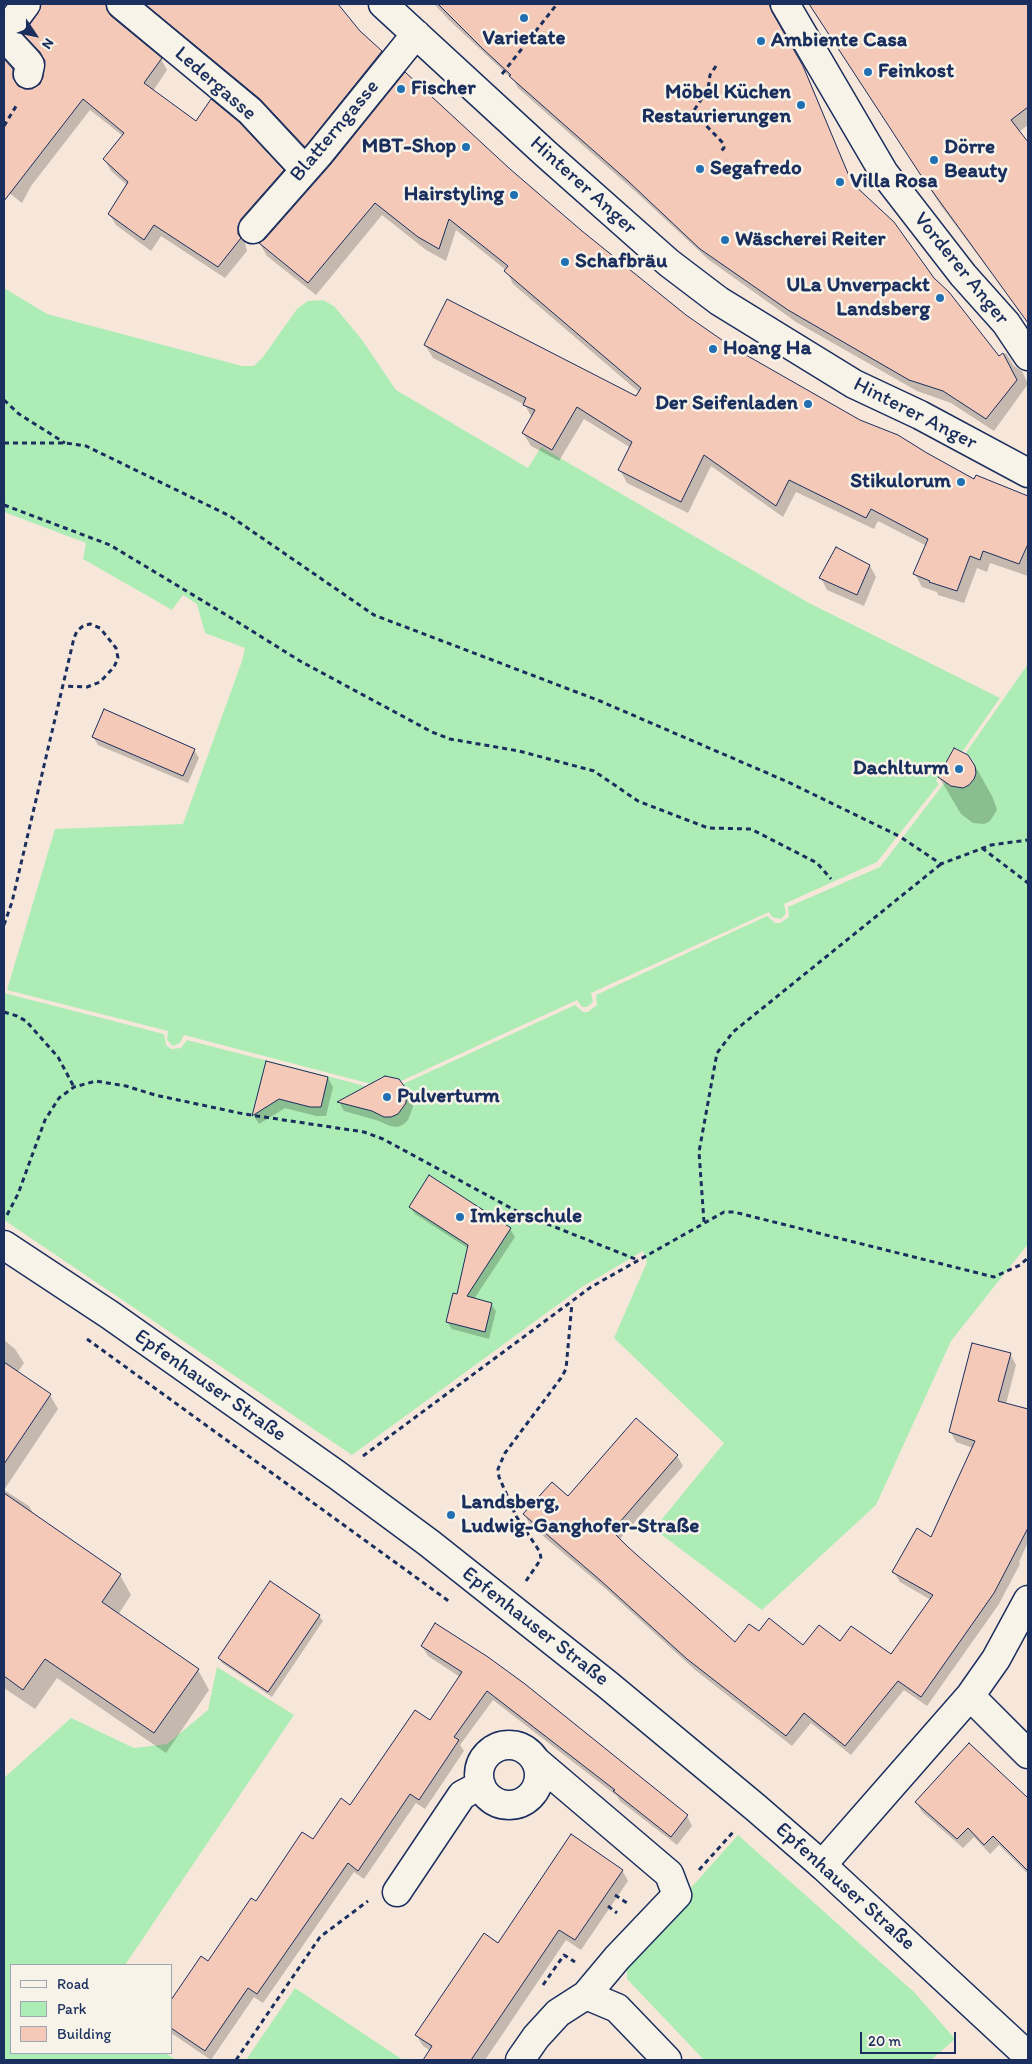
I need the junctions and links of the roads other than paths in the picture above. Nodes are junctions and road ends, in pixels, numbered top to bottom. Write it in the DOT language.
graph roads {
  1 [pos="26,4"];
  2 [pos="121,4"];
  3 [pos="383,4"];
  4 [pos="785,4"];
  5 [pos="4,33"];
  6 [pos="416,34"];
  7 [pos="4,36"];
  8 [pos="28,74"];
  9 [pos="304,169"];
  10 [pos="253,229"];
  11 [pos="1028,356"];
  12 [pos="1022,464"];
  13 [pos="4,1245"];
  14 [pos="1028,1600"];
  15 [pos="970,1696"];
  16 [pos="1028,1754"];
  17 [pos="536,1761"];
  18 [pos="481,1785"];
  19 [pos="822,1865"];
  20 [pos="397,1892"];
  21 [pos="586,1995"];
  22 [pos="1028,2056"];
  23 [pos="520,2060"];
  24 [pos="667,2060"];
  1 -- 5 [label="street"];
  2 -- 9 [label="street, Ledergasse"];
  3 -- 6 [label="street, Hinterer Anger"];
  4 -- 11 [label="street, Vorderer Anger"];
  6 -- 9 [label="street, Blatterngasse"];
  6 -- 12 [label="street, Hinterer Anger"];
  7 -- 8 [label="street"];
  9 -- 10 [label="street, Blatterngasse"];
  13 -- 19 [label="street, Epfenhauser Straße"];
  14 -- 15 [label="street"];
  15 -- 16 [label="street"];
  15 -- 19 [label="street"];
  17 -- 18 [label="street"];
  17 -- 18 [label="street"];
  17 -- 21 [label="street"];
  18 -- 20 [label="street"];
  19 -- 22 [label="street, Epfenhauser Straße"];
  21 -- 23 [label="street"];
  21 -- 24 [label="street"];
}
